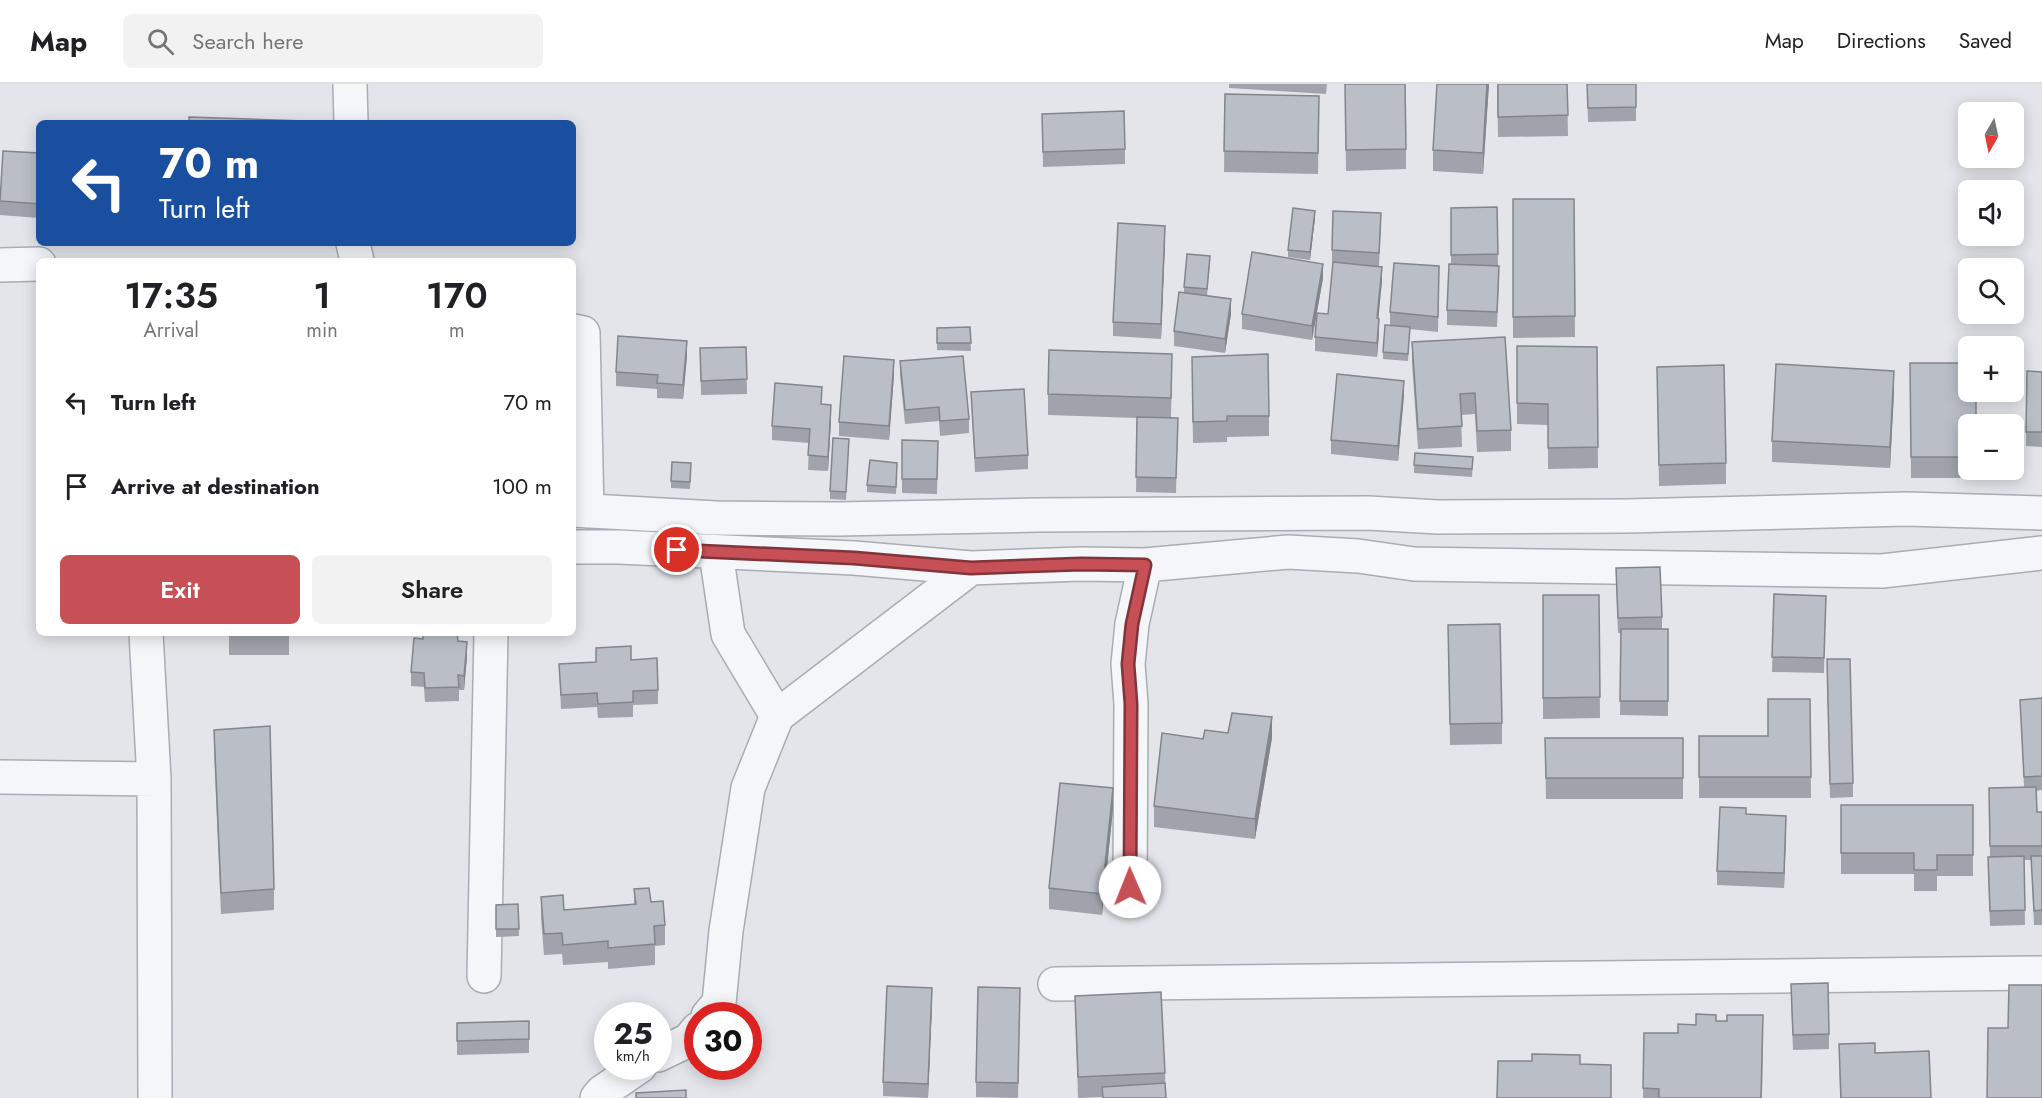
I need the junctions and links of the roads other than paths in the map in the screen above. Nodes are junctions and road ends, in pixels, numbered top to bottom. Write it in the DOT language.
graph roads {
  1 [pos="350,84"];
  2 [pos="351,120"];
  3 [pos="36,264"];
  4 [pos="0,265"];
  5 [pos="576,332"];
  6 [pos="580,511"];
  7 [pos="2042,513"];
  8 [pos="576,547"];
  9 [pos="716,553"];
  10 [pos="2042,553"];
  11 [pos="1145,565"];
  12 [pos="971,568"];
  13 [pos="146,636"];
  14 [pos="491,636"];
  15 [pos="777,716"];
  16 [pos="0,777"];
  17 [pos="154,779"];
  18 [pos="1130,887"];
  19 [pos="2042,973"];
  20 [pos="484,976"];
  21 [pos="1055,984"];
  22 [pos="718,1002"];
  23 [pos="620,1080"];
  24 [pos="154,1098"];
  25 [pos="597,1098"];
  1 -- 2 [label="street"];
  3 -- 4 [label="street"];
  5 -- 6 [label="street"];
  6 -- 7 [label="street"];
  8 -- 9 [label="street"];
  9 -- 12 [label="street"];
  9 -- 15 [label="street"];
  10 -- 11 [label="street"];
  11 -- 12 [label="street"];
  11 -- 18 [label="street"];
  12 -- 15 [label="street"];
  13 -- 17 [label="street"];
  14 -- 20 [label="street"];
  15 -- 22 [label="street"];
  16 -- 17 [label="street"];
  17 -- 24 [label="street"];
  19 -- 21 [label="street"];
  23 -- 25 [label="street"];
}
